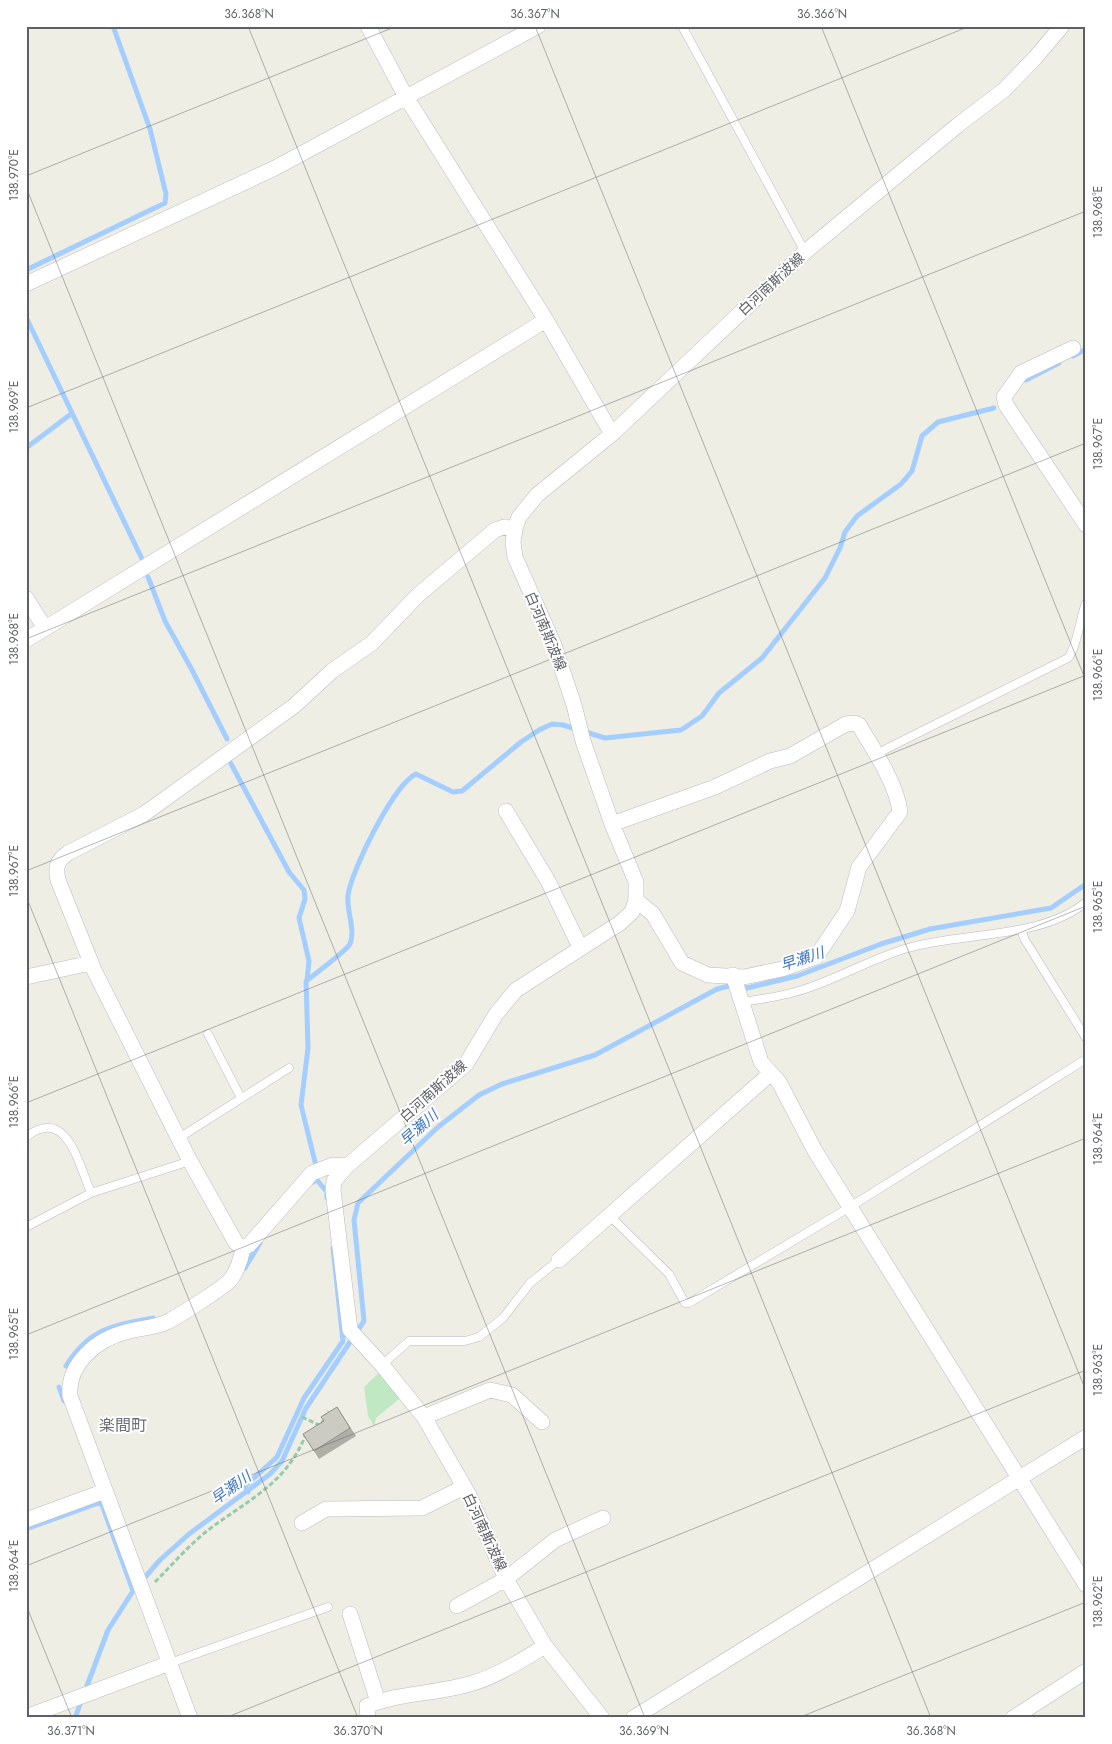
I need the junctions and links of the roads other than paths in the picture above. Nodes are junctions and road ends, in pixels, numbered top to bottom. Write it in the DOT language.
graph roads {
  1 [pos="368,26"];
  2 [pos="538,26"];
  3 [pos="682,26"];
  4 [pos="1062,26"];
  5 [pos="406,97"];
  6 [pos="805,252"];
  7 [pos="26,284"];
  8 [pos="546,320"];
  9 [pos="1073,348"];
  10 [pos="612,434"];
  11 [pos="1086,525"];
  12 [pos="514,528"];
  13 [pos="26,598"];
  14 [pos="1086,603"];
  15 [pos="45,628"];
  16 [pos="26,640"];
  17 [pos="876,754"];
  18 [pos="506,810"];
  19 [pos="612,824"];
  20 [pos="636,900"];
  21 [pos="1086,902"];
  22 [pos="1021,930"];
  23 [pos="580,947"];
  24 [pos="90,963"];
  25 [pos="26,977"];
  26 [pos="737,988"];
  27 [pos="208,1034"];
  28 [pos="1086,1038"];
  29 [pos="1086,1059"];
  30 [pos="288,1068"];
  31 [pos="770,1074"];
  32 [pos="240,1098"];
  33 [pos="26,1137"];
  34 [pos="179,1138"];
  35 [pos="190,1161"];
  36 [pos="347,1166"];
  37 [pos="91,1193"];
  38 [pos="850,1207"];
  39 [pos="610,1216"];
  40 [pos="26,1227"];
  41 [pos="243,1248"];
  42 [pos="559,1260"];
  43 [pos="382,1365"];
  44 [pos="424,1418"];
  45 [pos="542,1422"];
  46 [pos="1086,1437"];
  47 [pos="1020,1478"];
  48 [pos="464,1487"];
  49 [pos="105,1491"];
  50 [pos="603,1518"];
  51 [pos="26,1520"];
  52 [pos="302,1523"];
  53 [pos="506,1579"];
  54 [pos="1086,1585"];
  55 [pos="457,1606"];
  56 [pos="328,1607"];
  57 [pos="350,1614"];
  58 [pos="545,1646"];
  59 [pos="170,1663"];
  60 [pos="1086,1671"];
  61 [pos="378,1702"];
  62 [pos="26,1717"];
  63 [pos="190,1718"];
  64 [pos="368,1718"];
  65 [pos="602,1718"];
  66 [pos="633,1718"];
  67 [pos="1013,1718"];
  1 -- 5 [label="street"];
  2 -- 5 [label="street"];
  3 -- 6 [label="lane"];
  4 -- 6 [label="street, 白河南斯波線"];
  5 -- 7 [label="street"];
  5 -- 8 [label="street"];
  6 -- 10 [label="street, 白河南斯波線"];
  8 -- 10 [label="street"];
  8 -- 15 [label="street"];
  9 -- 11 [label="street"];
  10 -- 12 [label="street, 白河南斯波線"];
  12 -- 19 [label="street, 白河南斯波線"];
  12 -- 24 [label="street"];
  13 -- 15 [label="street"];
  14 -- 17 [label="lane"];
  15 -- 16 [label="street"];
  17 -- 19 [label="street"];
  17 -- 26 [label="street"];
  18 -- 23 [label="street"];
  19 -- 20 [label="street, 白河南斯波線"];
  20 -- 23 [label="street, 白河南斯波線"];
  20 -- 26 [label="street"];
  21 -- 22 [label="lane"];
  22 -- 26 [label="lane"];
  22 -- 28 [label="lane"];
  23 -- 36 [label="street, 白河南斯波線"];
  24 -- 25 [label="street"];
  24 -- 34 [label="street"];
  26 -- 31 [label="street"];
  27 -- 32 [label="lane"];
  29 -- 38 [label="lane"];
  30 -- 32 [label="lane"];
  31 -- 38 [label="street"];
  31 -- 39 [label="street"];
  32 -- 34 [label="lane"];
  33 -- 37 [label="lane"];
  34 -- 35 [label="street"];
  35 -- 37 [label="lane"];
  35 -- 41 [label="street"];
  36 -- 41 [label="street"];
  36 -- 43 [label="street, 白河南斯波線"];
  37 -- 40 [label="lane"];
  38 -- 39 [label="lane"];
  38 -- 47 [label="street"];
  39 -- 42 [label="street"];
  41 -- 49 [label="street"];
  42 -- 43 [label="lane"];
  43 -- 44 [label="street, 白河南斯波線"];
  44 -- 45 [label="street"];
  44 -- 48 [label="street, 白河南斯波線"];
  46 -- 47 [label="street"];
  47 -- 54 [label="street"];
  47 -- 66 [label="street"];
  48 -- 52 [label="street"];
  48 -- 53 [label="street, 白河南斯波線"];
  49 -- 51 [label="street"];
  49 -- 59 [label="street"];
  50 -- 53 [label="street"];
  53 -- 55 [label="street"];
  53 -- 58 [label="street, 白河南斯波線"];
  56 -- 59 [label="lane"];
  57 -- 61 [label="street"];
  58 -- 61 [label="street"];
  58 -- 65 [label="street, 白河南斯波線"];
  59 -- 62 [label="street"];
  59 -- 63 [label="street"];
  60 -- 67 [label="street"];
  61 -- 64 [label="street"];
}
